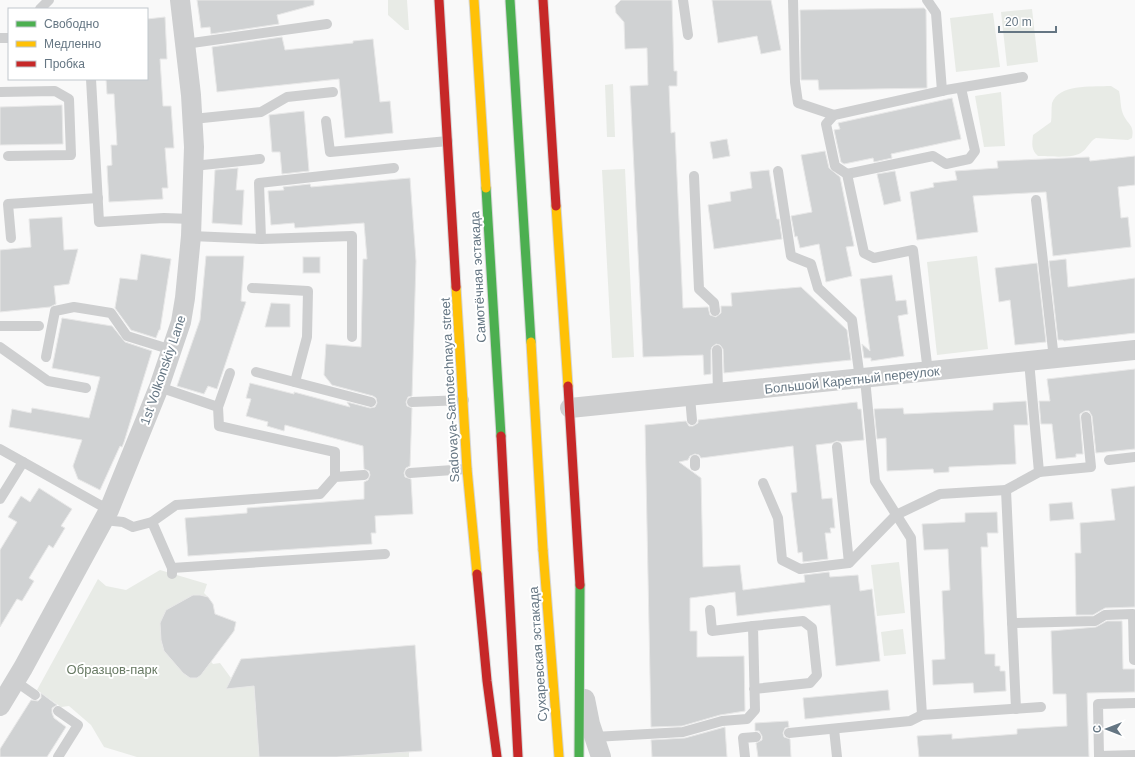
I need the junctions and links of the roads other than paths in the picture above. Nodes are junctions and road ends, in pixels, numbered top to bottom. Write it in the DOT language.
graph roads {
  1 [pos="50,0"];
  2 [pos="180,0"];
  3 [pos="439,0"];
  4 [pos="446,0"];
  5 [pos="474,0"];
  6 [pos="510,0"];
  7 [pos="536,0"];
  8 [pos="543,0"];
  9 [pos="683,0"];
  10 [pos="793,0"];
  11 [pos="927,0"];
  12 [pos="41,8"];
  13 [pos="440,20"];
  14 [pos="544,20"];
  15 [pos="327,24"];
  16 [pos="688,35"];
  17 [pos="185,44"];
  18 [pos="1023,77"];
  19 [pos="91,80"];
  20 [pos="961,88"];
  21 [pos="942,91"];
  22 [pos="0,92"];
  23 [pos="333,92"];
  24 [pos="834,116"];
  25 [pos="193,119"];
  26 [pos="326,121"];
  27 [pos="448,141"];
  28 [pos="8,156"];
  29 [pos="260,159"];
  30 [pos="193,166"];
  31 [pos="394,168"];
  32 [pos="778,171"];
  33 [pos="848,174"];
  34 [pos="694,176"];
  35 [pos="98,198"];
  36 [pos="1036,200"];
  37 [pos="191,228"];
  38 [pos="11,238"];
  39 [pos="261,239"];
  40 [pos="252,288"];
  41 [pos="715,311"];
  42 [pos="0,326"];
  43 [pos="39,326"];
  44 [pos="352,337"];
  45 [pos="0,347"];
  46 [pos="172,350"];
  47 [pos="717,350"];
  48 [pos="1135,350"];
  49 [pos="46,357"];
  50 [pos="1054,359"];
  51 [pos="1029,362"];
  52 [pos="256,372"];
  53 [pos="928,372"];
  54 [pos="230,373"];
  55 [pos="862,379"];
  56 [pos="295,382"];
  57 [pos="159,387"];
  58 [pos="86,388"];
  59 [pos="718,394"];
  60 [pos="690,397"];
  61 [pos="464,400"];
  62 [pos="370,402"];
  63 [pos="412,402"];
  64 [pos="218,407"];
  65 [pos="570,408"];
  66 [pos="1086,417"];
  67 [pos="692,420"];
  68 [pos="837,447"];
  69 [pos="0,449"];
  70 [pos="1135,457"];
  71 [pos="1109,460"];
  72 [pos="23,462"];
  73 [pos="467,469"];
  74 [pos="1040,472"];
  75 [pos="410,473"];
  76 [pos="364,475"];
  77 [pos="335,477"];
  78 [pos="764,483"];
  79 [pos="1006,490"];
  80 [pos="0,499"];
  81 [pos="107,515"];
  82 [pos="896,515"];
  83 [pos="152,522"];
  84 [pos="508,552"];
  85 [pos="385,554"];
  86 [pos="849,563"];
  87 [pos="710,610"];
  88 [pos="1012,623"];
  89 [pos="753,626"];
  90 [pos="1134,660"];
  91 [pos="581,673"];
  92 [pos="15,681"];
  93 [pos="754,689"];
  94 [pos="35,695"];
  95 [pos="1135,703"];
  96 [pos="0,706"];
  97 [pos="1041,707"];
  98 [pos="1016,708"];
  99 [pos="58,711"];
  100 [pos="922,715"];
  101 [pos="834,729"];
  102 [pos="789,733"];
  103 [pos="594,737"];
  104 [pos="756,737"];
  105 [pos="1135,755"];
  106 [pos="58,757"];
  107 [pos="497,757"];
  108 [pos="518,757"];
  109 [pos="559,757"];
  110 [pos="579,757"];
  111 [pos="601,757"];
  112 [pos="745,757"];
  113 [pos="837,757"];
  1 -- 12 [label="lane"];
  2 -- 17 [label="street, 1st Volkonskiy Lane"];
  3 -- 13 [label="main road, Sadovaya-Samotechnaya street"];
  4 -- 13 [label="main road"];
  5 -- 84 [label="main road, Самотёчная эстакада"];
  6 -- 109 [label="main road, Сухаревская эстакада, bridge"];
  7 -- 14 [label="main road"];
  8 -- 14 [label="main road"];
  9 -- 16 [label="lane"];
  10 -- 24 [label="lane"];
  11 -- 21 [label="lane"];
  13 -- 27 [label="main road, Sadovaya-Samotechnaya street"];
  14 -- 65 [label="main road"];
  15 -- 17 [label="lane"];
  17 -- 25 [label="street, 1st Volkonskiy Lane"];
  18 -- 20 [label="lane"];
  19 -- 35 [label="lane"];
  20 -- 21 [label="lane"];
  20 -- 33 [label="lane"];
  21 -- 24 [label="lane"];
  22 -- 28 [label="lane"];
  23 -- 25 [label="lane"];
  24 -- 33 [label="lane"];
  25 -- 30 [label="street, 1st Volkonskiy Lane"];
  26 -- 27 [label="lane"];
  27 -- 61 [label="main road, Sadovaya-Samotechnaya street"];
  29 -- 30 [label="lane"];
  30 -- 37 [label="street, 1st Volkonskiy Lane"];
  31 -- 39 [label="lane"];
  32 -- 55 [label="lane"];
  33 -- 53 [label="lane"];
  34 -- 41 [label="lane"];
  35 -- 37 [label="lane"];
  35 -- 38 [label="lane"];
  36 -- 50 [label="lane"];
  37 -- 39 [label="lane"];
  37 -- 46 [label="street, 1st Volkonskiy Lane"];
  39 -- 44 [label="lane"];
  40 -- 56 [label="lane"];
  42 -- 43 [label="lane"];
  45 -- 58 [label="lane"];
  46 -- 49 [label="lane"];
  46 -- 57 [label="street, 1st Volkonskiy Lane"];
  47 -- 59 [label="lane"];
  48 -- 50 [label="street, Большой Каретный переулок"];
  50 -- 51 [label="street, Большой Каретный переулок"];
  51 -- 53 [label="street, Большой Каретный переулок"];
  51 -- 74 [label="lane"];
  52 -- 56 [label="lane"];
  53 -- 55 [label="street, Большой Каретный переулок"];
  54 -- 64 [label="lane"];
  55 -- 59 [label="street, Большой Каретный переулок"];
  55 -- 82 [label="lane"];
  56 -- 62 [label="lane"];
  57 -- 64 [label="lane"];
  57 -- 81 [label="street, 1st Volkonskiy Lane"];
  59 -- 60 [label="street, Большой Каретный переулок"];
  60 -- 65 [label="street, Большой Каретный переулок"];
  60 -- 67 [label="lane"];
  61 -- 63 [label="lane"];
  61 -- 73 [label="main road, Sadovaya-Samotechnaya street"];
  64 -- 77 [label="lane"];
  65 -- 91 [label="main road"];
  66 -- 74 [label="lane"];
  68 -- 86 [label="lane"];
  69 -- 72 [label="lane"];
  70 -- 71 [label="lane"];
  72 -- 80 [label="lane"];
  72 -- 81 [label="lane"];
  73 -- 75 [label="lane"];
  73 -- 107 [label="main road, Sadovaya-Samotechnaya street"];
  74 -- 79 [label="lane"];
  76 -- 77 [label="lane"];
  77 -- 83 [label="lane"];
  78 -- 86 [label="lane"];
  79 -- 82 [label="lane"];
  79 -- 88 [label="lane"];
  81 -- 83 [label="lane"];
  81 -- 92 [label="street, 1st Volkonskiy Lane"];
  82 -- 86 [label="lane"];
  82 -- 100 [label="lane"];
  83 -- 85 [label="lane"];
  84 -- 108 [label="main road, Сухаревская эстакада"];
  87 -- 89 [label="lane"];
  88 -- 90 [label="lane"];
  88 -- 98 [label="lane"];
  89 -- 93 [label="lane"];
  89 -- 93 [label="lane"];
  91 -- 103 [label="street"];
  91 -- 110 [label="main road"];
  92 -- 94 [label="lane"];
  92 -- 96 [label="street, 1st Volkonskiy Lane"];
  93 -- 103 [label="lane"];
  95 -- 105 [label="lane"];
  97 -- 98 [label="lane"];
  98 -- 100 [label="lane"];
  99 -- 106 [label="lane"];
  100 -- 101 [label="lane"];
  101 -- 102 [label="lane"];
  101 -- 113 [label="lane"];
  103 -- 111 [label="street"];
  104 -- 112 [label="lane"];
}
